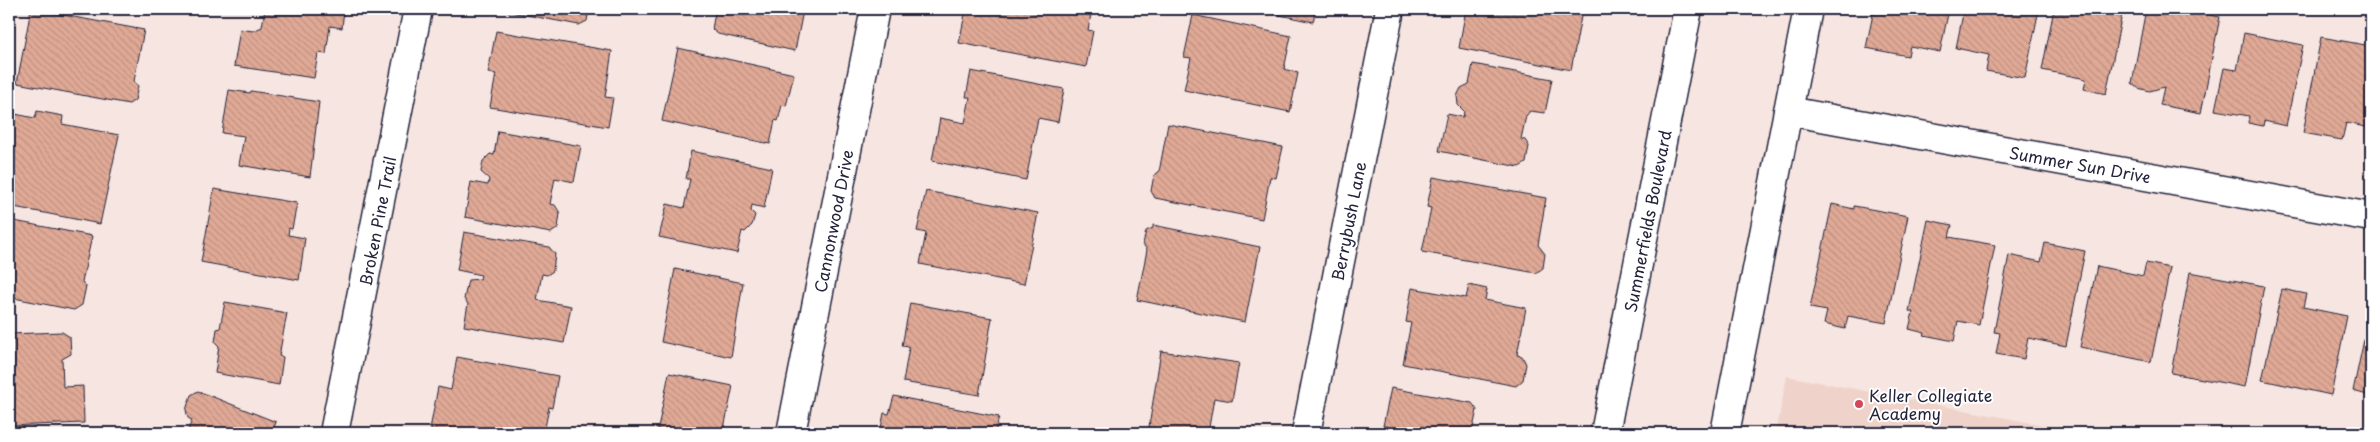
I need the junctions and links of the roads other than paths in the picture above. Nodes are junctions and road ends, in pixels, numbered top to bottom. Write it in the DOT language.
graph roads {
  1 [pos="418,9"];
  2 [pos="875,9"];
  3 [pos="1390,9"];
  4 [pos="1688,9"];
  5 [pos="1808,9"];
  6 [pos="1788,111"];
  7 [pos="2371,217"];
  8 [pos="334,433"];
  9 [pos="790,433"];
  10 [pos="1306,433"];
  11 [pos="1605,433"];
  12 [pos="1725,433"];
  1 -- 8 [label="street, Broken Pine Trail"];
  2 -- 9 [label="street, Cannonwood Drive"];
  3 -- 10 [label="street, Berrybush Lane"];
  4 -- 11 [label="street, Summerfields Boulevard"];
  5 -- 6 [label="street"];
  6 -- 7 [label="street, Summer Sun Drive"];
  6 -- 12 [label="street"];
}
